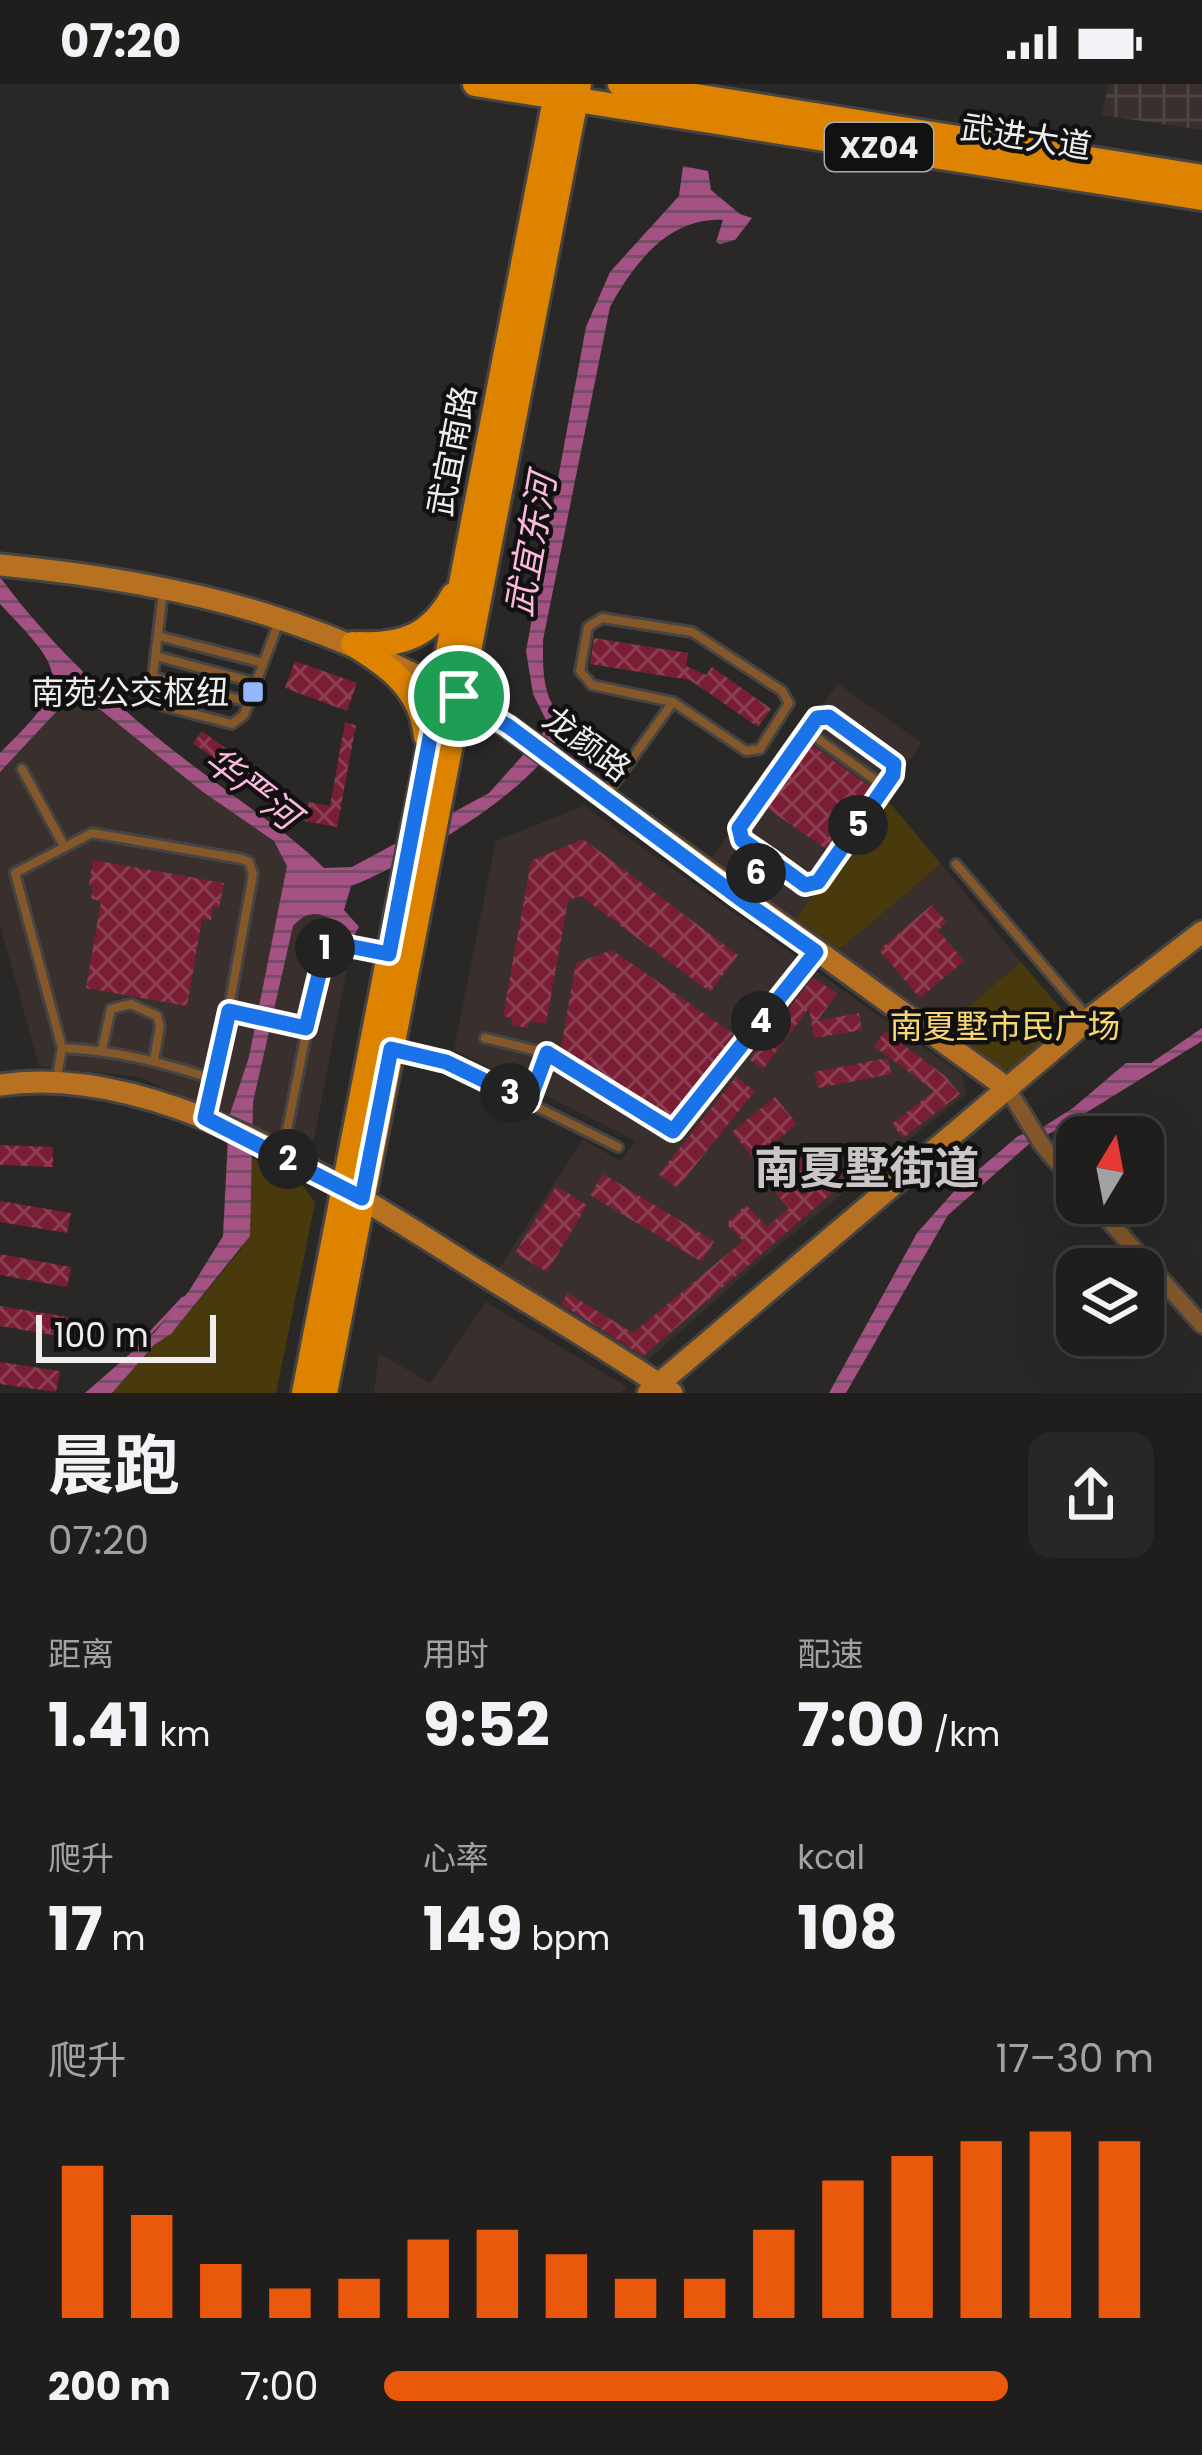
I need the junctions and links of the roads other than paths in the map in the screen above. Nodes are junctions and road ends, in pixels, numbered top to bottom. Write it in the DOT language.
graph roads {
  1 [pos="475,84"];
  2 [pos="620,84"];
  3 [pos="567,91"];
  4 [pos="1202,177"];
  5 [pos="1202,198"];
  6 [pos="0,565"];
  7 [pos="460,583"];
  8 [pos="164,586"];
  9 [pos="281,617"];
  10 [pos="158,636"];
  11 [pos="353,644"];
  12 [pos="155,656"];
  13 [pos="263,663"];
  14 [pos="153,677"];
  15 [pos="256,683"];
  16 [pos="449,691"];
  17 [pos="249,702"];
  18 [pos="673,702"];
  19 [pos="807,731"];
  20 [pos="428,749"];
  21 [pos="22,769"];
  22 [pos="884,788"];
  23 [pos="604,797"];
  24 [pos="421,840"];
  25 [pos="64,846"];
  26 [pos="768,858"];
  27 [pos="956,864"];
  28 [pos="738,897"];
  29 [pos="1202,932"];
  30 [pos="816,952"];
  31 [pos="389,954"];
  32 [pos="229,1011"];
  33 [pos="1089,1019"];
  34 [pos="306,1028"];
  35 [pos="485,1038"];
  36 [pos="62,1048"];
  37 [pos="102,1049"];
  38 [pos="391,1049"];
  39 [pos="547,1053"];
  40 [pos="154,1060"];
  41 [pos="216,1080"];
  42 [pos="56,1083"];
  43 [pos="0,1084"];
  44 [pos="1007,1088"];
  45 [pos="529,1102"];
  46 [pos="214,1122"];
  47 [pos="285,1140"];
  48 [pos="618,1147"];
  49 [pos="1056,1162"];
  50 [pos="353,1193"];
  51 [pos="1113,1224"];
  52 [pos="1202,1325"];
  53 [pos="659,1390"];
  54 [pos="304,1393"];
  55 [pos="325,1393"];
  1 -- 3 [label="main road, XZ04"];
  2 -- 4 [label="main road, 武进大道 / XZ04"];
  3 -- 5 [label="main road, 武进大道 / XZ04"];
  3 -- 7 [label="main road, 武宜南路"];
  3 -- 16 [label="main road, 武宜南路"];
  6 -- 8 [label="street, 龙颜路"];
  7 -- 11 [label="main road"];
  7 -- 16 [label="main road, 武宜南路"];
  8 -- 9 [label="street, 龙颜路"];
  8 -- 10 [label="lane"];
  9 -- 11 [label="street, 龙颜路"];
  9 -- 13 [label="lane"];
  10 -- 12 [label="lane"];
  10 -- 13 [label="lane"];
  11 -- 16 [label="street, 龙颜路"];
  11 -- 20 [label="main road"];
  12 -- 14 [label="lane"];
  12 -- 15 [label="lane"];
  13 -- 15 [label="lane"];
  14 -- 17 [label="lane"];
  14 -- 17 [label="lane"];
  15 -- 17 [label="lane"];
  16 -- 20 [label="main road, 武宜南路"];
  16 -- 23 [label="street, 龙颜路"];
  16 -- 24 [label="main road, 武宜南路"];
  18 -- 18 [label="lane"];
  18 -- 23 [label="lane"];
  19 -- 22 [label="lane"];
  19 -- 22 [label="lane"];
  19 -- 26 [label="lane"];
  20 -- 24 [label="main road, 武宜南路"];
  21 -- 25 [label="lane"];
  22 -- 26 [label="lane"];
  23 -- 28 [label="street, 龙颜路"];
  24 -- 31 [label="main road, 武宜南路"];
  24 -- 38 [label="main road, 武宜南路"];
  25 -- 32 [label="lane"];
  25 -- 36 [label="lane"];
  26 -- 28 [label="lane"];
  27 -- 33 [label="lane"];
  28 -- 30 [label="street, 龙颜路"];
  29 -- 33 [label="street"];
  30 -- 39 [label="lane"];
  30 -- 44 [label="street, 龙颜路"];
  31 -- 34 [label="lane"];
  31 -- 50 [label="main road, 武宜南路"];
  32 -- 34 [label="lane"];
  32 -- 41 [label="lane"];
  33 -- 44 [label="street"];
  34 -- 47 [label="lane"];
  35 -- 39 [label="lane"];
  36 -- 37 [label="lane"];
  36 -- 42 [label="lane"];
  37 -- 40 [label="lane"];
  37 -- 40 [label="lane"];
  38 -- 45 [label="lane"];
  38 -- 50 [label="main road, 武宜南路"];
  39 -- 45 [label="lane"];
  40 -- 41 [label="lane"];
  41 -- 46 [label="lane"];
  42 -- 43 [label="street"];
  42 -- 46 [label="street"];
  44 -- 49 [label="street"];
  44 -- 53 [label="street"];
  45 -- 48 [label="lane"];
  46 -- 50 [label="street"];
  50 -- 53 [label="street"];
  50 -- 54 [label="main road, 武宜南路"];
  50 -- 55 [label="main road, 武宜南路"];
  51 -- 52 [label="street"];
}
